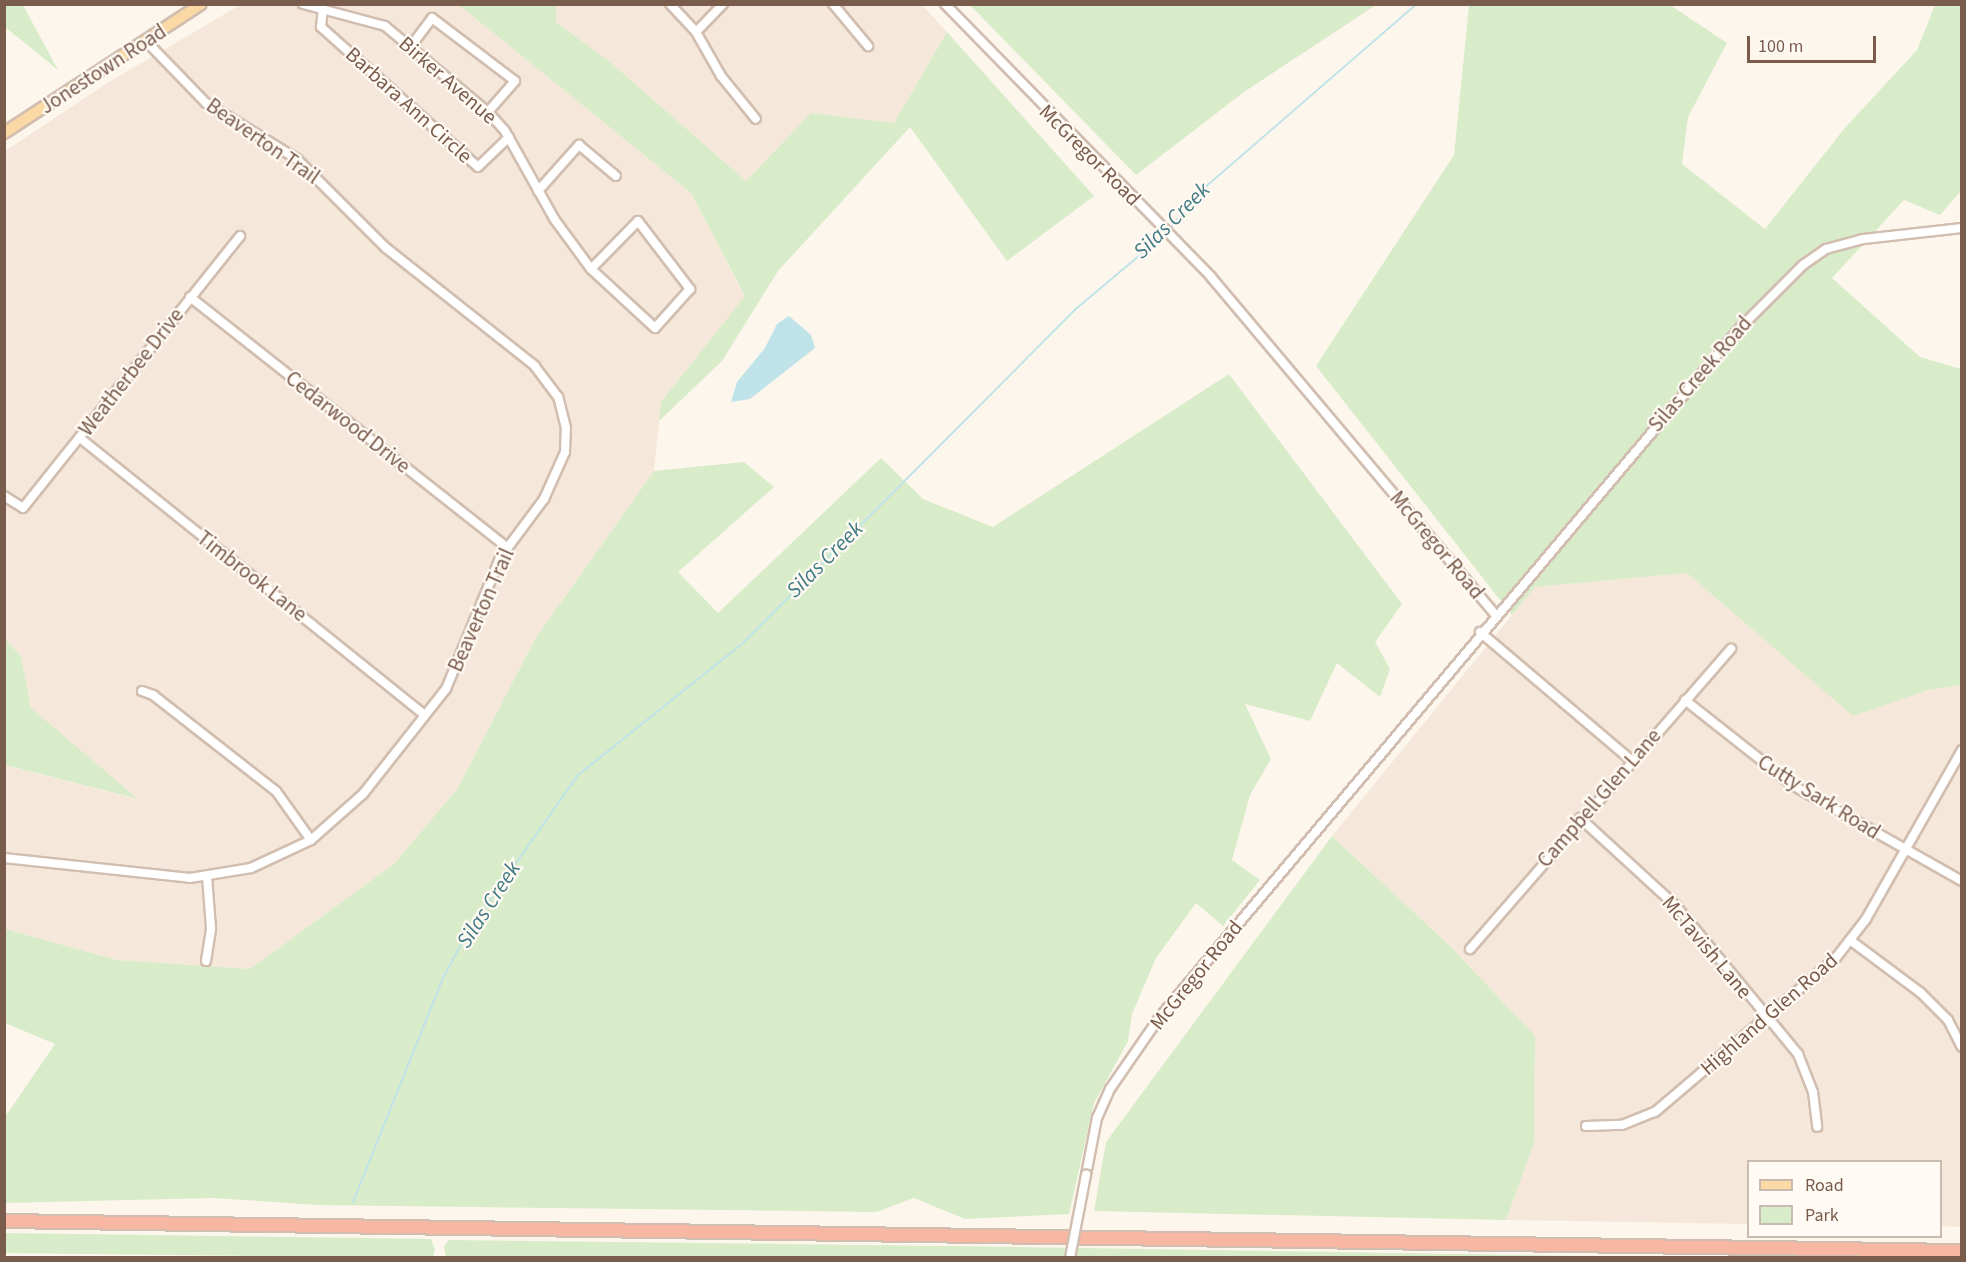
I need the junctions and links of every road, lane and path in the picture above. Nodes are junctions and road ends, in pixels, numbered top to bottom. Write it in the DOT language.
graph roads {
  1 [pos="303,4"];
  2 [pos="670,4"];
  3 [pos="723,4"];
  4 [pos="833,4"];
  5 [pos="945,4"];
  6 [pos="200,5"];
  7 [pos="323,8"];
  8 [pos="696,32"];
  9 [pos="146,41"];
  10 [pos="411,46"];
  11 [pos="868,46"];
  12 [pos="488,112"];
  13 [pos="756,119"];
  14 [pos="4,133"];
  15 [pos="509,137"];
  16 [pos="616,176"];
  17 [pos="538,191"];
  18 [pos="1962,228"];
  19 [pos="240,236"];
  20 [pos="591,269"];
  21 [pos="190,297"];
  22 [pos="80,438"];
  23 [pos="4,496"];
  24 [pos="507,547"];
  25 [pos="1495,614"];
  26 [pos="1480,632"];
  27 [pos="1731,649"];
  28 [pos="142,691"];
  29 [pos="1685,700"];
  30 [pos="424,715"];
  31 [pos="1962,750"];
  32 [pos="1631,760"];
  33 [pos="1580,818"];
  34 [pos="311,840"];
  35 [pos="1902,849"];
  36 [pos="4,858"];
  37 [pos="207,876"];
  38 [pos="1962,881"];
  39 [pos="1850,940"];
  40 [pos="1470,948"];
  41 [pos="206,962"];
  42 [pos="1767,1018"];
  43 [pos="1962,1047"];
  44 [pos="1586,1126"];
  45 [pos="1817,1127"];
  46 [pos="4,1221"];
  47 [pos="1962,1251"];
  48 [pos="1070,1257"];
  1 -- 7 [label="street, Birker Avenue"];
  2 -- 8 [label="street"];
  3 -- 8 [label="street"];
  4 -- 11 [label="street"];
  5 -- 25 [label="street, McGregor Road"];
  6 -- 9 [label="main road, Jonestown Road"];
  7 -- 10 [label="street, Birker Avenue"];
  7 -- 15 [label="street, Barbara Ann Circle"];
  8 -- 13 [label="street"];
  9 -- 14 [label="main road, Jonestown Road"];
  9 -- 24 [label="street, Beaverton Trail"];
  10 -- 12 [label="street, Birker Avenue"];
  10 -- 12 [label="street"];
  12 -- 15 [label="street, Birker Avenue"];
  15 -- 17 [label="street, Birker Avenue"];
  16 -- 17 [label="street"];
  17 -- 20 [label="street, Birker Avenue"];
  18 -- 25 [label="street, Silas Creek Road"];
  19 -- 21 [label="street, Weatherbee Drive"];
  20 -- 20 [label="street, Birker Avenue"];
  21 -- 22 [label="street, Weatherbee Drive"];
  21 -- 24 [label="street, Cedarwood Drive"];
  22 -- 23 [label="street, Weatherbee Drive"];
  22 -- 30 [label="street, Timbrook Lane"];
  24 -- 30 [label="street, Beaverton Trail"];
  25 -- 26 [label="street, McGregor Road"];
  26 -- 32 [label="street"];
  26 -- 48 [label="street, McGregor Road, bridge"];
  27 -- 29 [label="street, Campbell Glen Lane"];
  28 -- 34 [label="street"];
  29 -- 32 [label="street, Campbell Glen Lane"];
  29 -- 35 [label="street, Cutty Sark Road"];
  30 -- 34 [label="street, Beaverton Trail"];
  31 -- 35 [label="street, Highland Glen Road"];
  32 -- 33 [label="street, Campbell Glen Lane"];
  33 -- 40 [label="street, Campbell Glen Lane"];
  33 -- 42 [label="street, McTavish Lane"];
  34 -- 37 [label="street, Beaverton Trail"];
  35 -- 38 [label="street, Cutty Sark Road"];
  35 -- 39 [label="street, Highland Glen Road"];
  36 -- 37 [label="street, Beaverton Trail"];
  37 -- 41 [label="street"];
  39 -- 42 [label="street, Highland Glen Road"];
  39 -- 43 [label="street"];
  42 -- 44 [label="street, Highland Glen Road"];
  42 -- 45 [label="street, McTavish Lane"];
  46 -- 47 [label="highway"];
}
